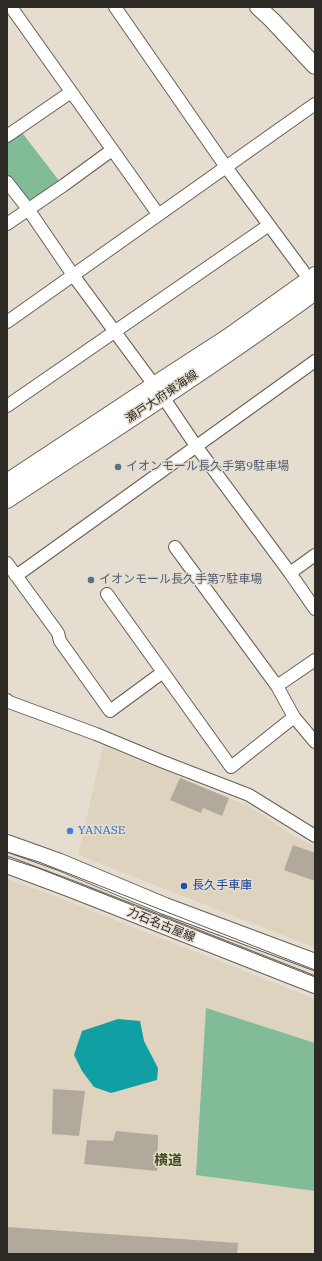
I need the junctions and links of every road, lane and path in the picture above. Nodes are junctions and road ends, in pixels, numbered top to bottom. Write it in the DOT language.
graph roads {
  1 [pos="11,7"];
  2 [pos="115,7"];
  3 [pos="258,7"];
  4 [pos="315,66"];
  5 [pos="71,92"];
  6 [pos="315,104"];
  7 [pos="7,136"];
  8 [pos="112,150"];
  9 [pos="226,168"];
  10 [pos="7,182"];
  11 [pos="28,209"];
  12 [pos="158,214"];
  13 [pos="7,224"];
  14 [pos="269,225"];
  15 [pos="309,273"];
  16 [pos="73,275"];
  17 [pos="315,292"];
  18 [pos="7,322"];
  19 [pos="114,332"];
  20 [pos="315,360"];
  21 [pos="154,385"];
  22 [pos="163,398"];
  23 [pos="7,406"];
  24 [pos="196,446"];
  25 [pos="7,482"];
  26 [pos="7,500"];
  27 [pos="175,547"];
  28 [pos="315,555"];
  29 [pos="7,563"];
  30 [pos="290,573"];
  31 [pos="16,576"];
  32 [pos="107,594"];
  33 [pos="315,609"];
  34 [pos="315,660"];
  35 [pos="163,672"];
  36 [pos="276,686"];
  37 [pos="7,700"];
  38 [pos="294,717"];
  39 [pos="315,742"];
  40 [pos="315,836"];
  41 [pos="7,843"];
  42 [pos="7,865"];
  43 [pos="314,960"];
  44 [pos="315,985"];
  1 -- 5 [label="street"];
  2 -- 9 [label="street"];
  3 -- 4 [label="main road"];
  5 -- 7 [label="street"];
  5 -- 8 [label="street"];
  6 -- 9 [label="street"];
  8 -- 11 [label="street"];
  8 -- 12 [label="street"];
  9 -- 12 [label="street"];
  9 -- 14 [label="street"];
  10 -- 11 [label="street"];
  11 -- 13 [label="street"];
  11 -- 16 [label="street"];
  12 -- 16 [label="street"];
  14 -- 15 [label="street"];
  14 -- 19 [label="street"];
  15 -- 21 [label="main road, 瀬戸大府東海線"];
  16 -- 18 [label="street"];
  16 -- 19 [label="street"];
  17 -- 22 [label="main road, 瀬戸大府東海線"];
  19 -- 21 [label="street"];
  19 -- 23 [label="street"];
  20 -- 24 [label="street"];
  21 -- 22 [label="street"];
  21 -- 25 [label="main road, 瀬戸大府東海線"];
  22 -- 24 [label="street"];
  22 -- 26 [label="main road, 瀬戸大府東海線"];
  24 -- 30 [label="street"];
  24 -- 31 [label="street"];
  27 -- 36 [label="street"];
  28 -- 30 [label="street"];
  29 -- 31 [label="street"];
  30 -- 33 [label="street"];
  31 -- 35 [label="street"];
  32 -- 35 [label="street"];
  34 -- 36 [label="street"];
  35 -- 38 [label="street"];
  36 -- 38 [label="street"];
  37 -- 40 [label="street"];
  38 -- 39 [label="street"];
  41 -- 43 [label="main road, 力石名古屋線"];
  42 -- 44 [label="main road, 力石名古屋線"];
}
